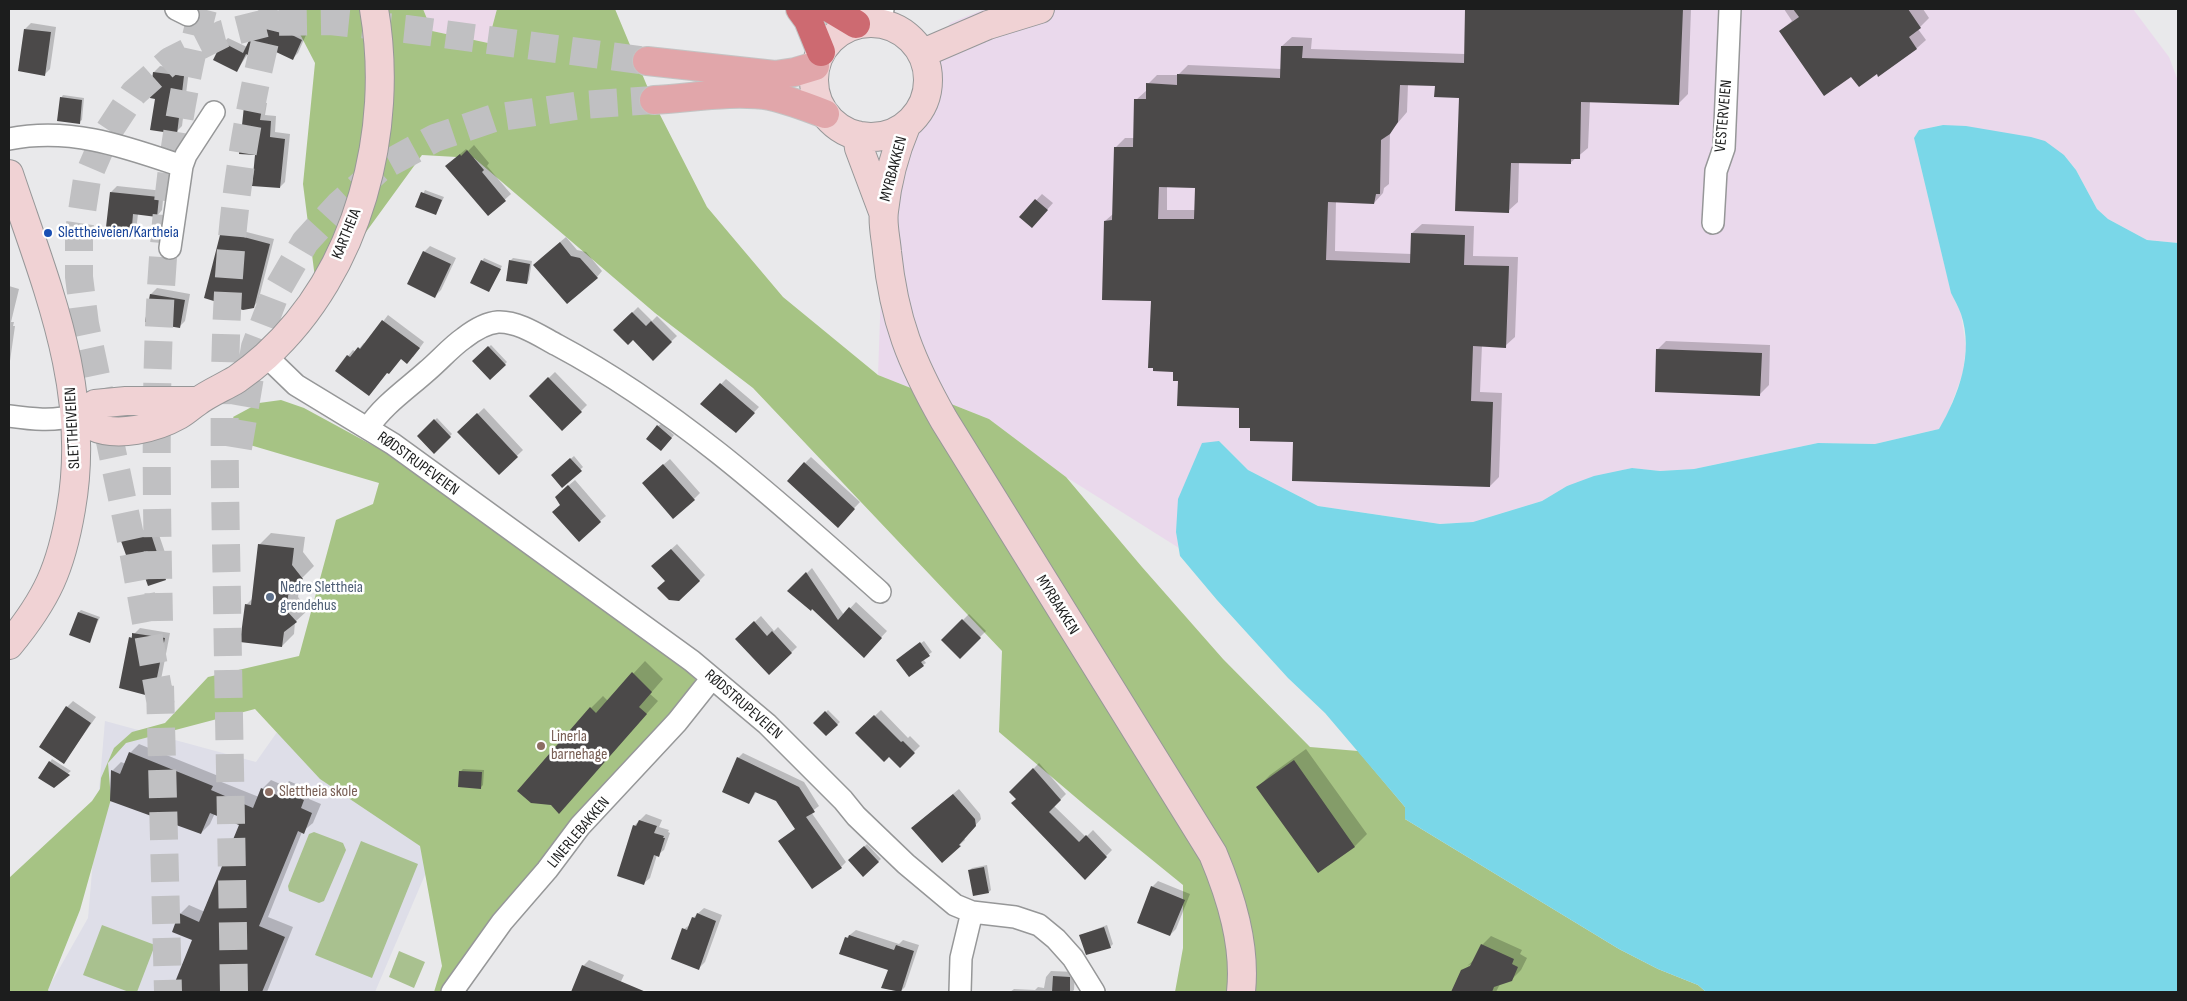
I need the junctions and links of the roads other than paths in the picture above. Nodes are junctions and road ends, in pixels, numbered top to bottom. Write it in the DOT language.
graph roads {
  1 [pos="374,9"];
  2 [pos="800,9"];
  3 [pos="831,9"];
  4 [pos="1040,9"];
  5 [pos="1730,9"];
  6 [pos="873,18"];
  7 [pos="923,53"];
  8 [pos="818,59"];
  9 [pos="647,61"];
  10 [pos="654,100"];
  11 [pos="214,112"];
  12 [pos="825,114"];
  13 [pos="906,126"];
  14 [pos="857,135"];
  15 [pos="9,139"];
  16 [pos="182,166"];
  17 [pos="9,174"];
  18 [pos="883,212"];
  19 [pos="1713,223"];
  20 [pos="170,248"];
  21 [pos="266,356"];
  22 [pos="76,415"];
  23 [pos="9,416"];
  24 [pos="368,428"];
  25 [pos="880,592"];
  26 [pos="9,645"];
  27 [pos="712,678"];
  28 [pos="972,912"];
  29 [pos="452,992"];
  30 [pos="960,992"];
  31 [pos="1094,992"];
  32 [pos="1241,992"];
  1 -- 21 [label="street, KARTHEIA"];
  2 -- 8 [label="highway"];
  3 -- 6 [label="highway"];
  4 -- 7 [label="street"];
  5 -- 19 [label="street, VESTERVEIEN"];
  6 -- 7 [label="street"];
  6 -- 8 [label="street"];
  7 -- 13 [label="street"];
  8 -- 9 [label="main road"];
  8 -- 12 [label="street"];
  10 -- 12 [label="main road"];
  11 -- 16 [label="street"];
  12 -- 14 [label="street"];
  13 -- 14 [label="street"];
  13 -- 18 [label="street, MYRBAKKEN"];
  14 -- 18 [label="street, MYRBAKKEN"];
  15 -- 16 [label="street"];
  16 -- 20 [label="street"];
  17 -- 22 [label="street, SLETTHEIVEIEN"];
  18 -- 32 [label="street, MYRBAKKEN"];
  21 -- 22 [label="street, KARTHEIA"];
  21 -- 24 [label="street, RØDSTRUPEVEIEN"];
  22 -- 23 [label="street"];
  22 -- 26 [label="street, SLETTHEIVEIEN"];
  24 -- 25 [label="street, RØDSTRUPEVEIEN"];
  24 -- 27 [label="street, RØDSTRUPEVEIEN"];
  27 -- 28 [label="street, RØDSTRUPEVEIEN"];
  27 -- 29 [label="street, LINERLEBAKKEN"];
  28 -- 30 [label="street"];
  28 -- 31 [label="street, RØDSTRUPEVEIEN"];
}
